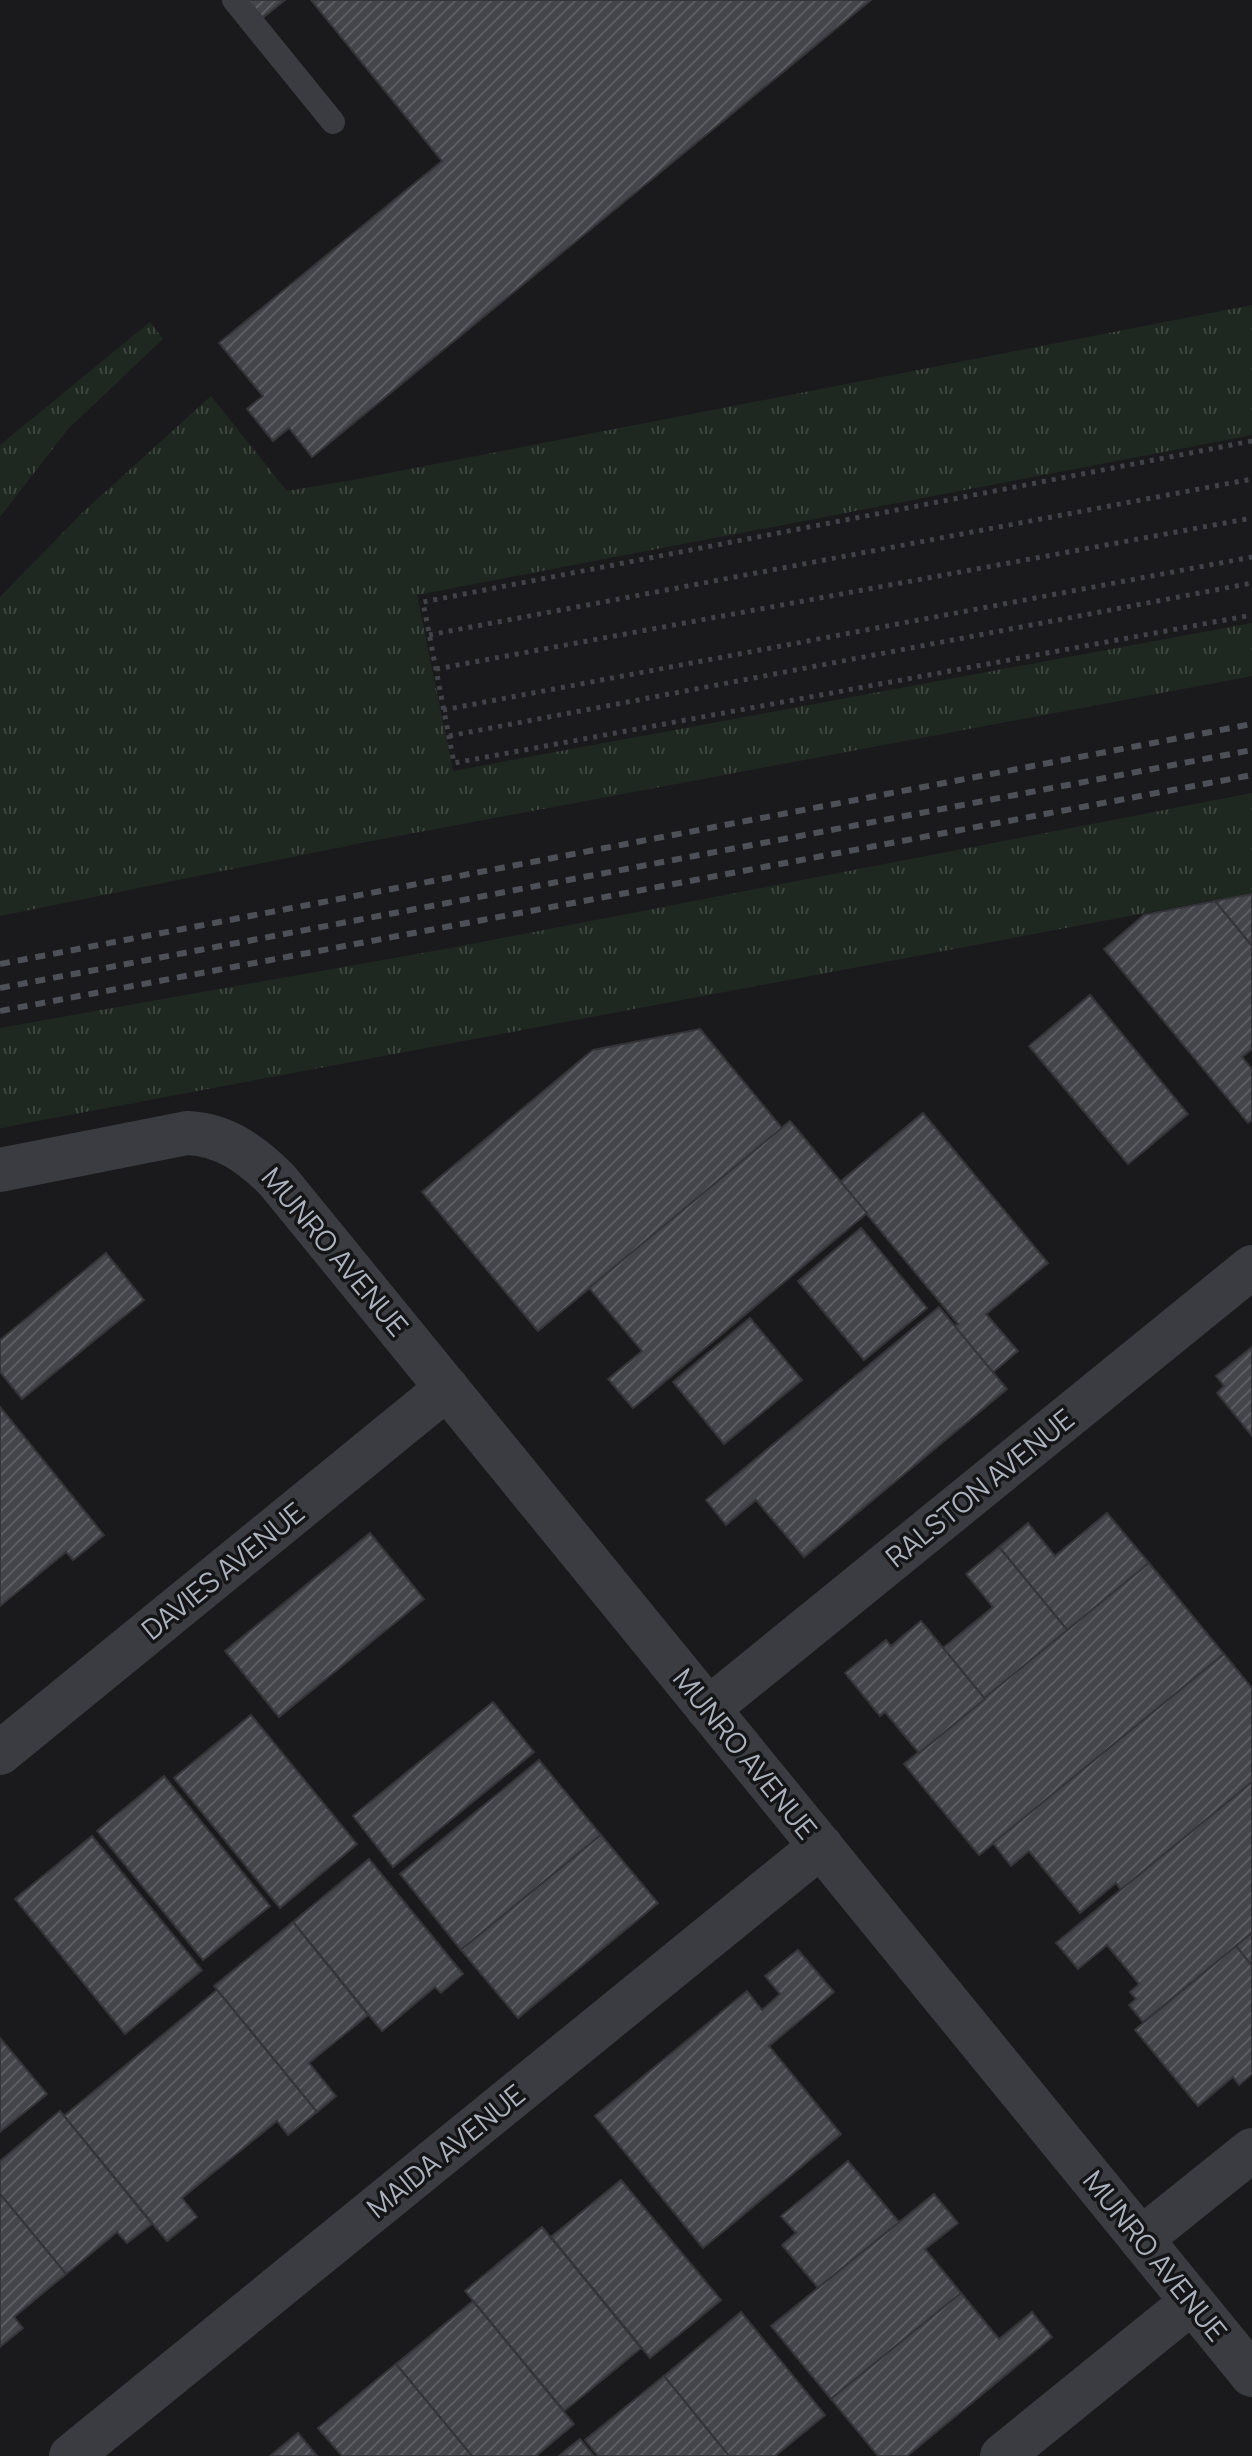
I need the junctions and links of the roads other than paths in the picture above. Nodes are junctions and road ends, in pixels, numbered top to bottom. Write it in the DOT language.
graph roads {
  1 [pos="234,0"];
  2 [pos="333,122"];
  3 [pos="0,1170"];
  4 [pos="1252,1267"];
  5 [pos="447,1388"];
  6 [pos="708,1709"];
  7 [pos="0,1753"];
  8 [pos="821,1846"];
  9 [pos="1252,2150"];
  10 [pos="1141,2239"];
  11 [pos="1192,2302"];
  12 [pos="1252,2375"];
  13 [pos="71,2456"];
  14 [pos="1002,2456"];
  1 -- 2 [label="lane"];
  3 -- 5 [label="street, MUNRO AVENUE"];
  4 -- 6 [label="street, RALSTON AVENUE"];
  5 -- 6 [label="street, MUNRO AVENUE"];
  5 -- 7 [label="street, DAVIES AVENUE"];
  6 -- 8 [label="street, MUNRO AVENUE"];
  8 -- 10 [label="street, MUNRO AVENUE"];
  8 -- 13 [label="street, MAIDA AVENUE"];
  9 -- 10 [label="street"];
  10 -- 11 [label="street, MUNRO AVENUE"];
  11 -- 12 [label="street, MUNRO AVENUE"];
  11 -- 14 [label="street"];
}
